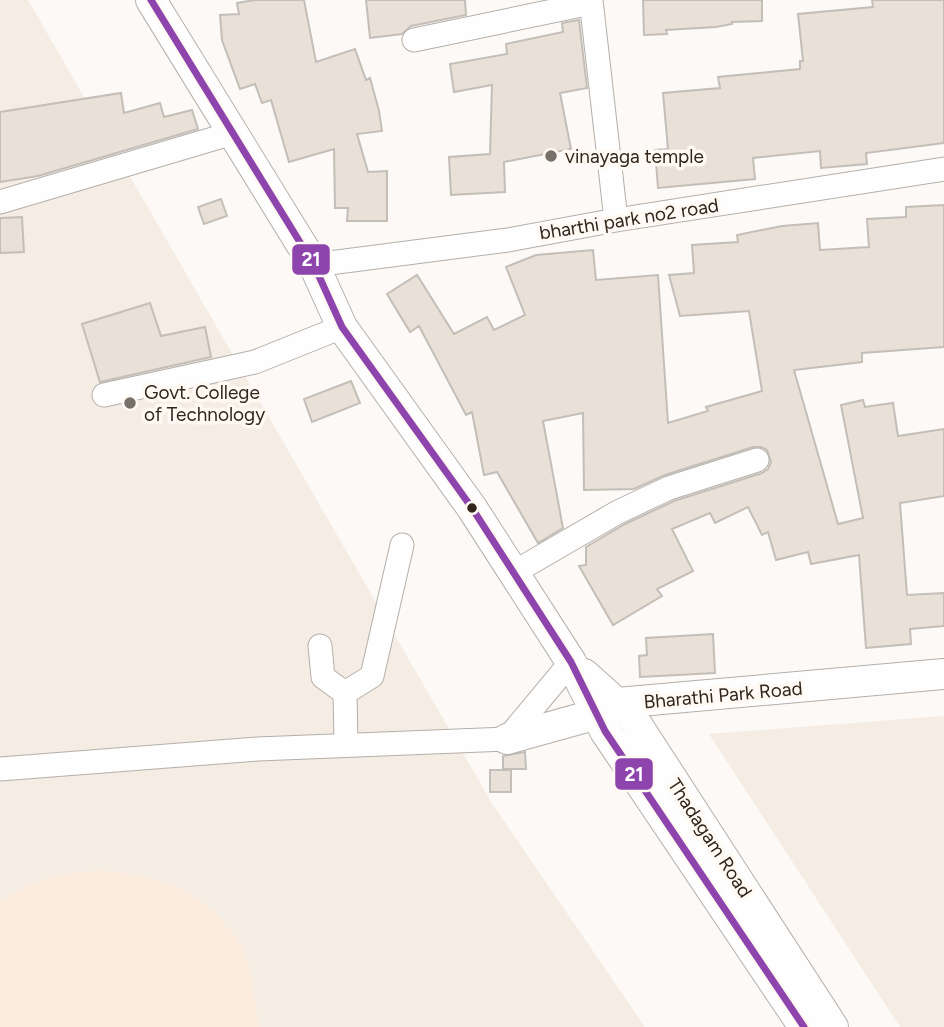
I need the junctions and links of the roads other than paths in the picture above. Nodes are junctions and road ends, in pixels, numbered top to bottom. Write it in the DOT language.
graph roads {
  1 [pos="151,0"];
  2 [pos="591,2"];
  3 [pos="414,40"];
  4 [pos="233,133"];
  5 [pos="944,169"];
  6 [pos="0,202"];
  7 [pos="616,220"];
  8 [pos="314,265"];
  9 [pos="342,327"];
  10 [pos="104,395"];
  11 [pos="757,460"];
  12 [pos="402,545"];
  13 [pos="513,573"];
  14 [pos="320,646"];
  15 [pos="570,662"];
  16 [pos="944,674"];
  17 [pos="345,693"];
  18 [pos="607,709"];
  19 [pos="507,739"];
  20 [pos="346,746"];
  21 [pos="0,769"];
  22 [pos="804,1027"];
  23 [pos="833,1027"];
  1 -- 4 [label="main road, Thadagam Road"];
  2 -- 3 [label="street"];
  2 -- 7 [label="street"];
  4 -- 6 [label="street"];
  4 -- 8 [label="main road, Thadagam Road"];
  5 -- 7 [label="street, bharthi park no2 road"];
  7 -- 8 [label="street, bharthi park no2 road"];
  8 -- 9 [label="main road, Thadagam Road"];
  9 -- 10 [label="street"];
  9 -- 13 [label="main road, Thadagam Road"];
  11 -- 13 [label="street"];
  12 -- 17 [label="street"];
  13 -- 15 [label="main road, Thadagam Road"];
  14 -- 17 [label="street"];
  15 -- 18 [label="main road, Thadagam Road"];
  15 -- 19 [label="street"];
  16 -- 18 [label="main road, Bharathi Park Road"];
  17 -- 20 [label="street"];
  18 -- 19 [label="main road, Bharathi Park Road"];
  18 -- 22 [label="main road, Thadagam Road"];
  18 -- 23 [label="main road, Thadagam Road"];
  19 -- 20 [label="street"];
  20 -- 21 [label="street"];
}
